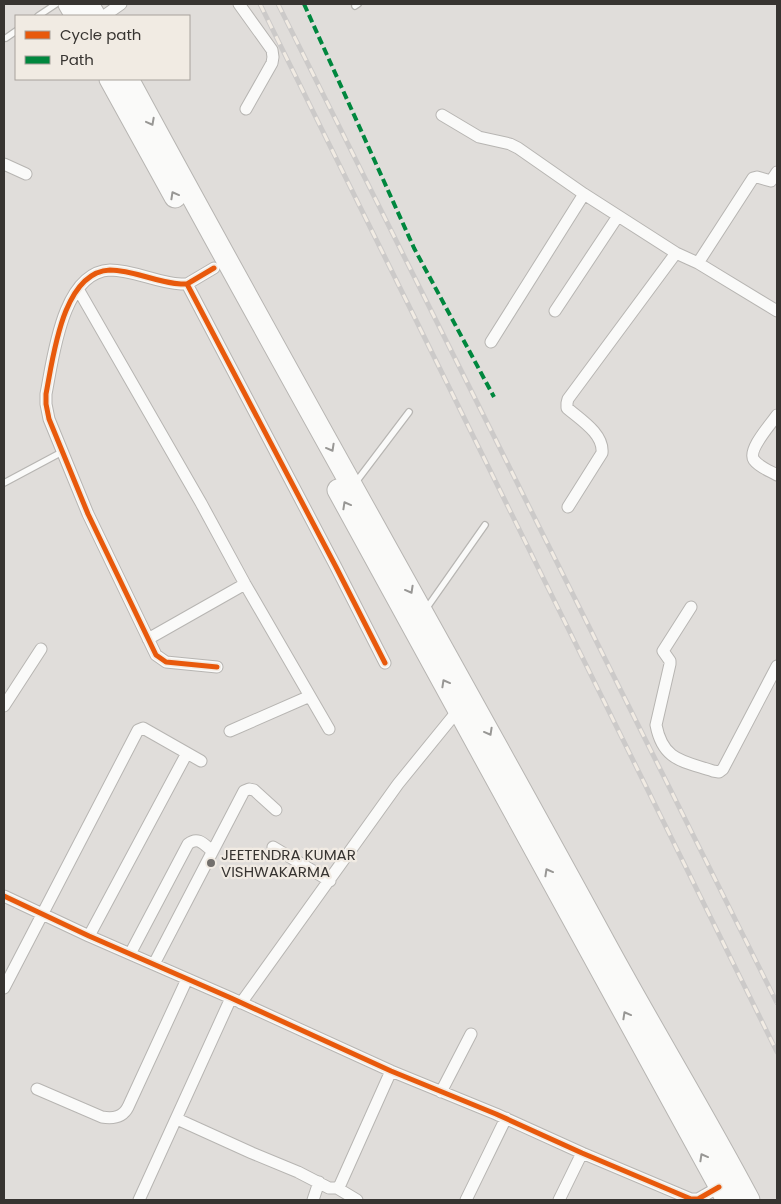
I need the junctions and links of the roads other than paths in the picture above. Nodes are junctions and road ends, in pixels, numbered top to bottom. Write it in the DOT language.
graph roads {
  1 [pos="56,4"];
  2 [pos="69,4"];
  3 [pos="88,4"];
  4 [pos="121,4"];
  5 [pos="239,4"];
  6 [pos="40,15"];
  7 [pos="75,15"];
  8 [pos="94,15"];
  9 [pos="105,15"];
  10 [pos="15,32"];
  11 [pos="6,38"];
  12 [pos="111,80"];
  13 [pos="129,80"];
  14 [pos="246,109"];
  15 [pos="442,115"];
  16 [pos="4,164"];
  17 [pos="777,172"];
  18 [pos="26,174"];
  19 [pos="584,194"];
  20 [pos="618,216"];
  21 [pos="676,253"];
  22 [pos="698,263"];
  23 [pos="214,268"];
  24 [pos="187,284"];
  25 [pos="78,289"];
  26 [pos="555,311"];
  27 [pos="777,311"];
  28 [pos="491,342"];
  29 [pos="409,412"];
  30 [pos="777,415"];
  31 [pos="62,452"];
  32 [pos="777,475"];
  33 [pos="4,483"];
  34 [pos="353,486"];
  35 [pos="568,507"];
  36 [pos="486,525"];
  37 [pos="245,584"];
  38 [pos="690,607"];
  39 [pos="423,613"];
  40 [pos="148,639"];
  41 [pos="41,649"];
  42 [pos="385,663"];
  43 [pos="777,666"];
  44 [pos="217,667"];
  45 [pos="310,696"];
  46 [pos="4,706"];
  47 [pos="459,710"];
  48 [pos="329,729"];
  49 [pos="230,731"];
  50 [pos="187,753"];
  51 [pos="201,761"];
  52 [pos="276,810"];
  53 [pos="273,847"];
  54 [pos="212,851"];
  55 [pos="330,881"];
  56 [pos="4,896"];
  57 [pos="42,914"];
  58 [pos="89,936"];
  59 [pos="130,954"];
  60 [pos="154,964"];
  61 [pos="186,979"];
  62 [pos="4,988"];
  63 [pos="236,1000"];
  64 [pos="471,1034"];
  65 [pos="390,1071"];
  66 [pos="37,1089"];
  67 [pos="441,1092"];
  68 [pos="177,1118"];
  69 [pos="506,1118"];
  70 [pos="582,1153"];
  71 [pos="319,1182"];
  72 [pos="337,1188"];
  73 [pos="723,1194"];
  74 [pos="139,1200"];
  75 [pos="313,1200"];
  76 [pos="357,1200"];
  77 [pos="466,1200"];
  78 [pos="559,1200"];
  79 [pos="749,1200"];
  1 -- 6 [label="lane"];
  2 -- 7 [label="highway"];
  3 -- 8 [label="highway"];
  4 -- 9 [label="street"];
  5 -- 14 [label="street"];
  10 -- 11 [label="lane"];
  23 -- 12 [label="highway, one-way"];
  13 -- 34 [label="highway, one-way"];
  15 -- 19 [label="street"];
  16 -- 18 [label="street"];
  17 -- 22 [label="street"];
  19 -- 20 [label="street"];
  19 -- 28 [label="street"];
  20 -- 21 [label="street"];
  20 -- 26 [label="street"];
  21 -- 22 [label="street"];
  21 -- 35 [label="street"];
  22 -- 27 [label="street"];
  23 -- 24 [label="street"];
  47 -- 23 [label="highway, one-way"];
  24 -- 25 [label="street"];
  24 -- 42 [label="street"];
  25 -- 31 [label="street"];
  25 -- 37 [label="street"];
  29 -- 34 [label="lane"];
  30 -- 32 [label="street"];
  31 -- 33 [label="lane"];
  31 -- 40 [label="street"];
  34 -- 39 [label="highway, one-way"];
  36 -- 39 [label="lane"];
  37 -- 40 [label="street"];
  37 -- 45 [label="street"];
  38 -- 43 [label="street"];
  39 -- 79 [label="highway, one-way"];
  40 -- 44 [label="street"];
  41 -- 46 [label="street"];
  45 -- 48 [label="street"];
  45 -- 49 [label="street"];
  47 -- 55 [label="street"];
  73 -- 47 [label="highway, one-way"];
  50 -- 51 [label="street"];
  50 -- 57 [label="street"];
  50 -- 58 [label="street"];
  52 -- 54 [label="street"];
  53 -- 55 [label="street"];
  54 -- 59 [label="street"];
  54 -- 60 [label="street"];
  55 -- 63 [label="street"];
  56 -- 57 [label="street"];
  57 -- 58 [label="street"];
  57 -- 62 [label="street"];
  58 -- 59 [label="street"];
  59 -- 60 [label="street"];
  60 -- 61 [label="street"];
  61 -- 63 [label="street"];
  61 -- 66 [label="street"];
  63 -- 65 [label="street"];
  63 -- 68 [label="street"];
  64 -- 67 [label="street"];
  65 -- 67 [label="street"];
  65 -- 72 [label="street"];
  67 -- 69 [label="street"];
  68 -- 71 [label="street"];
  68 -- 74 [label="street"];
  69 -- 70 [label="street"];
  69 -- 77 [label="street"];
  70 -- 73 [label="street"];
  70 -- 78 [label="street"];
  71 -- 72 [label="street"];
  71 -- 75 [label="street"];
  72 -- 76 [label="street"];
}
